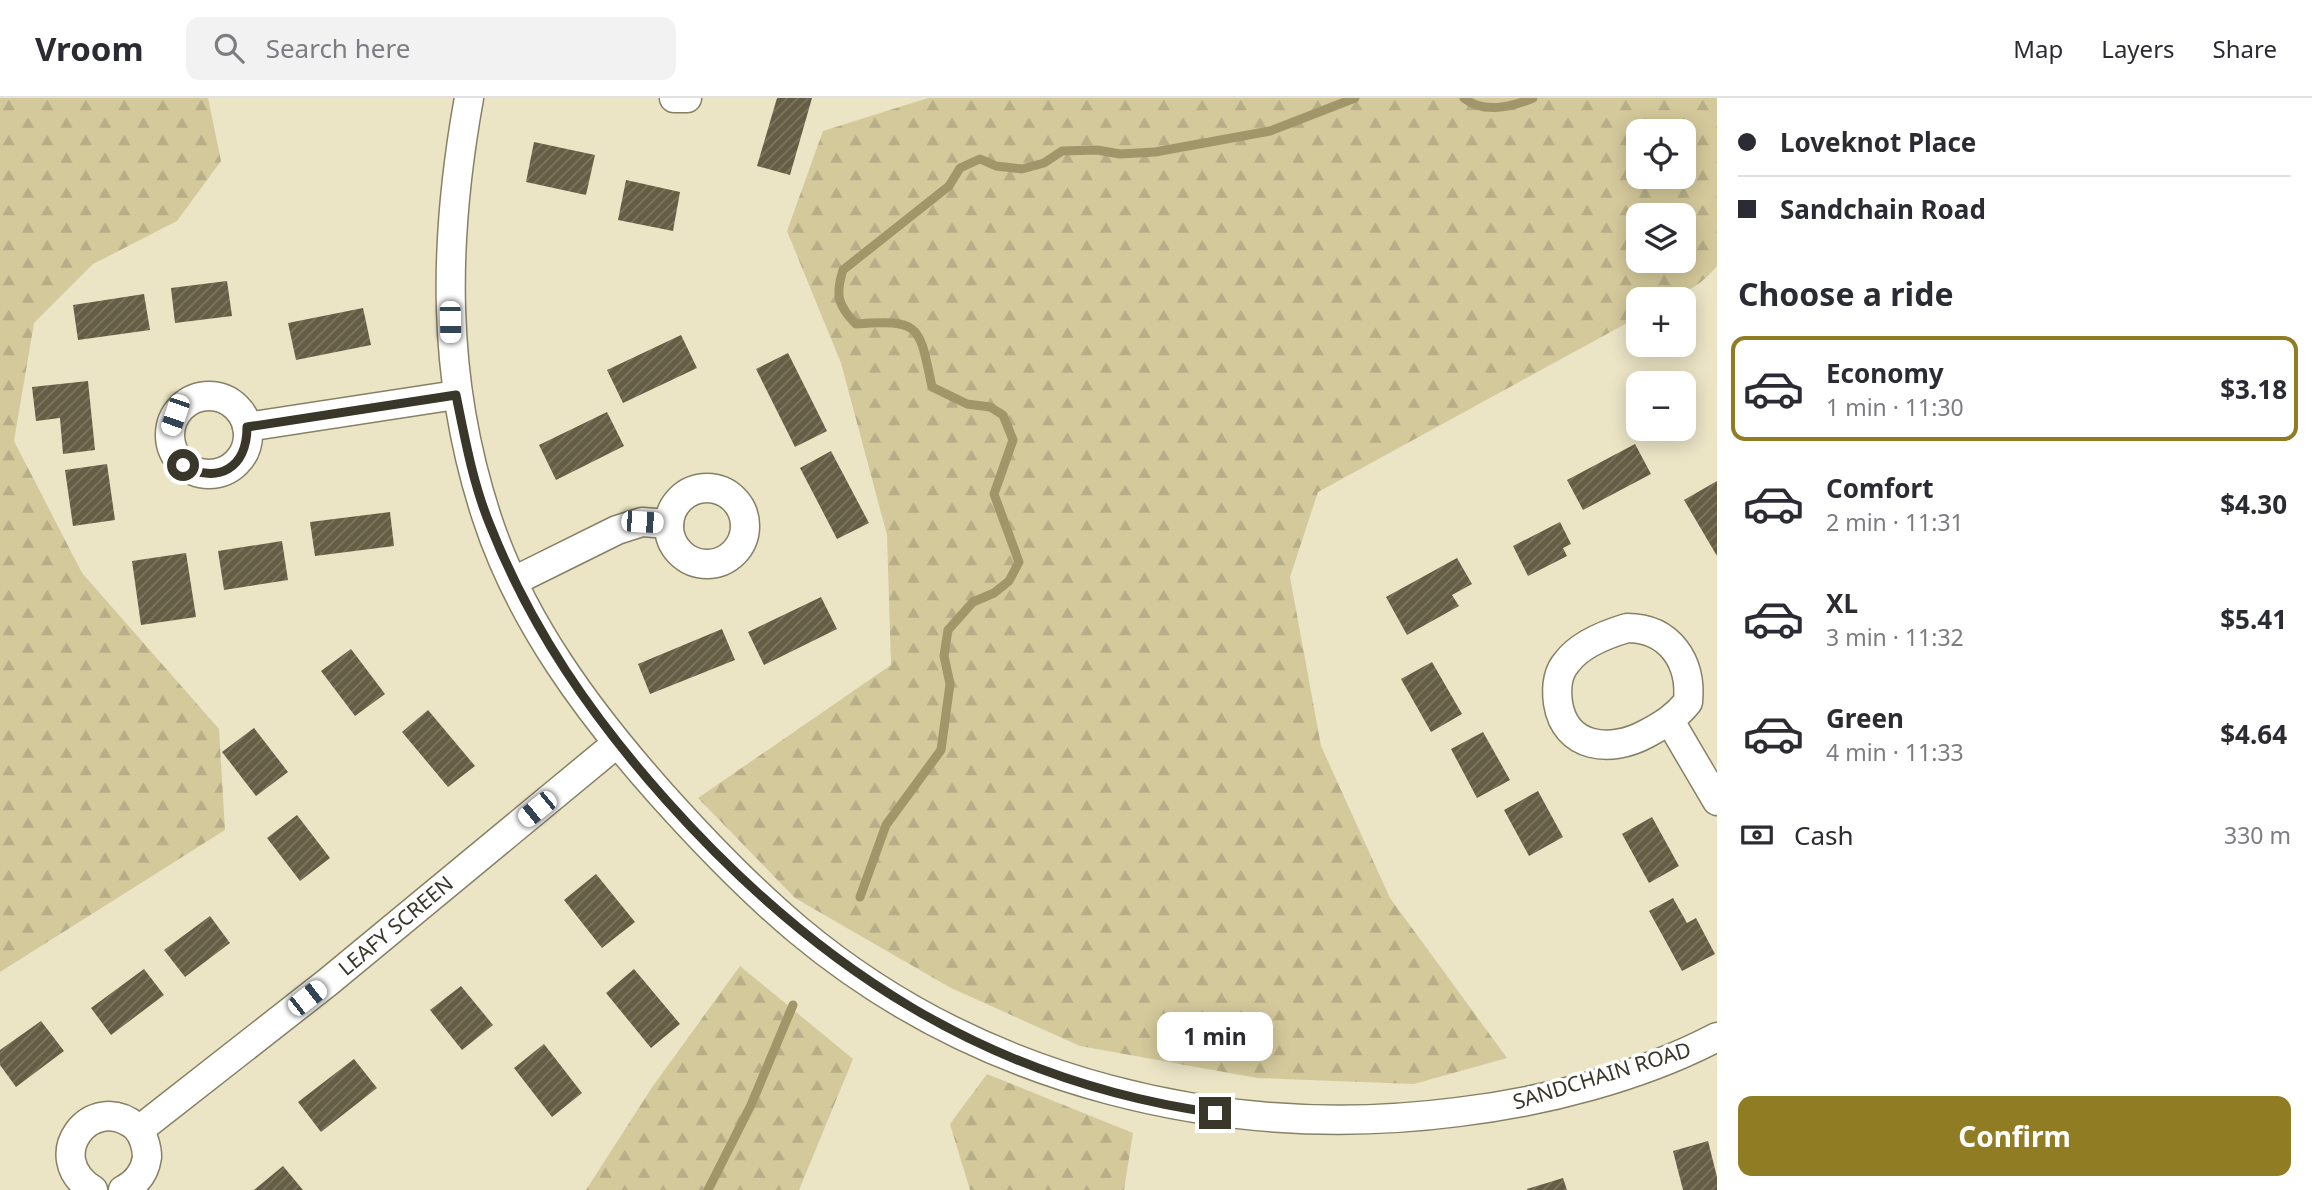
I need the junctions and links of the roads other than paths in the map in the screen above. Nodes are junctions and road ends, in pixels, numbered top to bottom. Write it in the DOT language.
graph roads {
  1 [pos="469,98"];
  2 [pos="674,98"];
  3 [pos="687,98"];
  4 [pos="456,395"];
  5 [pos="247,427"];
  6 [pos="669,524"];
  7 [pos="514,581"];
  8 [pos="1670,721"];
  9 [pos="616,744"];
  10 [pos="1717,801"];
  11 [pos="1717,1037"];
  12 [pos="139,1130"];
  13 [pos="93,1190"];
  14 [pos="123,1190"];
  1 -- 4 [label="street, SANDCHAIN ROAD"];
  2 -- 3 [label="street"];
  4 -- 5 [label="street"];
  4 -- 7 [label="street, SANDCHAIN ROAD"];
  6 -- 7 [label="street"];
  7 -- 9 [label="street, SANDCHAIN ROAD"];
  8 -- 8 [label="street"];
  8 -- 10 [label="street"];
  9 -- 11 [label="street, SANDCHAIN ROAD"];
  9 -- 12 [label="street, LEAFY SCREEN"];
  12 -- 13 [label="street"];
  12 -- 14 [label="street"];
}
